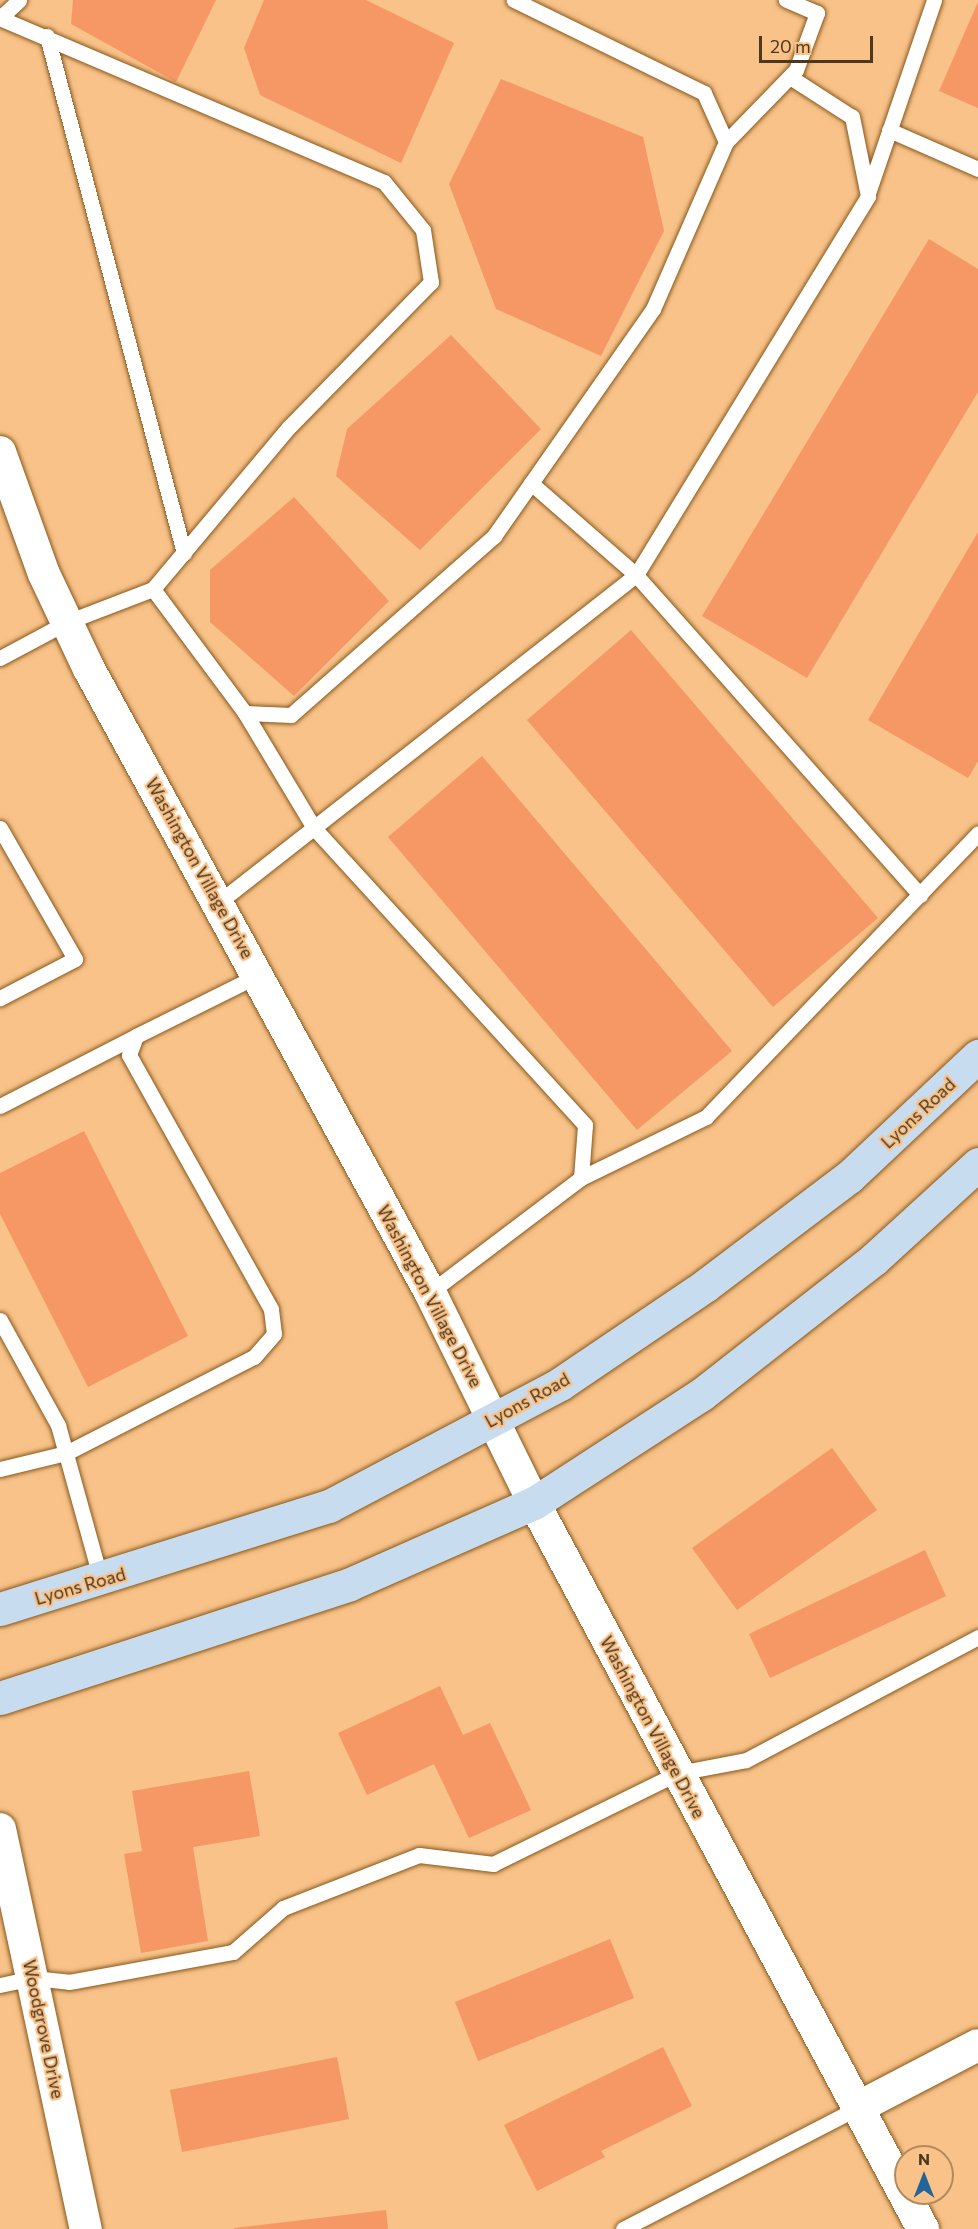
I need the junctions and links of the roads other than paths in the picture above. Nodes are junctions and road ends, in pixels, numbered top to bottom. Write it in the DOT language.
graph roads {
  1 [pos="19,0"];
  2 [pos="514,0"];
  3 [pos="786,0"];
  4 [pos="934,0"];
  5 [pos="1,19"];
  6 [pos="47,36"];
  7 [pos="790,77"];
  8 [pos="889,130"];
  9 [pos="726,142"];
  10 [pos="978,169"];
  11 [pos="867,196"];
  12 [pos="0,452"];
  13 [pos="531,483"];
  14 [pos="184,553"];
  15 [pos="636,576"];
  16 [pos="153,589"];
  17 [pos="67,622"];
  18 [pos="0,658"];
  19 [pos="245,713"];
  20 [pos="0,828"];
  21 [pos="314,828"];
  22 [pos="978,833"];
  23 [pos="920,895"];
  24 [pos="219,902"];
  25 [pos="260,975"];
  26 [pos="0,998"];
  27 [pos="136,1036"];
  28 [pos="978,1056"];
  29 [pos="0,1106"];
  30 [pos="978,1164"];
  31 [pos="581,1178"];
  32 [pos="430,1292"];
  33 [pos="0,1320"];
  34 [pos="494,1419"];
  35 [pos="66,1453"];
  36 [pos="0,1469"];
  37 [pos="534,1503"];
  38 [pos="101,1580"];
  39 [pos="0,1609"];
  40 [pos="978,1637"];
  41 [pos="0,1698"];
  42 [pos="678,1773"];
  43 [pos="0,1829"];
  44 [pos="33,1978"];
  45 [pos="0,1985"];
  46 [pos="978,2045"];
  47 [pos="857,2108"];
  48 [pos="86,2229"];
  49 [pos="623,2229"];
  50 [pos="923,2229"];
  1 -- 5 [label="lane"];
  2 -- 9 [label="lane"];
  3 -- 7 [label="lane"];
  4 -- 8 [label="lane"];
  5 -- 6 [label="lane"];
  6 -- 14 [label="lane"];
  6 -- 14 [label="lane"];
  7 -- 9 [label="lane"];
  7 -- 11 [label="lane"];
  8 -- 10 [label="lane"];
  8 -- 11 [label="lane"];
  9 -- 13 [label="lane"];
  11 -- 15 [label="lane"];
  12 -- 17 [label="street, Washington Village Drive"];
  13 -- 15 [label="lane"];
  13 -- 19 [label="lane"];
  14 -- 16 [label="lane"];
  15 -- 21 [label="lane"];
  15 -- 23 [label="lane"];
  16 -- 17 [label="lane"];
  16 -- 19 [label="lane"];
  17 -- 18 [label="lane"];
  17 -- 24 [label="street, Washington Village Drive"];
  19 -- 21 [label="lane"];
  20 -- 26 [label="lane"];
  21 -- 24 [label="lane"];
  21 -- 31 [label="lane"];
  22 -- 23 [label="lane"];
  23 -- 31 [label="lane"];
  24 -- 25 [label="street, Washington Village Drive"];
  25 -- 27 [label="lane"];
  25 -- 32 [label="street, Washington Village Drive"];
  27 -- 29 [label="lane"];
  27 -- 35 [label="lane"];
  28 -- 34 [label="main road, Lyons Road"];
  30 -- 37 [label="main road"];
  31 -- 32 [label="lane"];
  32 -- 34 [label="street, Washington Village Drive"];
  33 -- 35 [label="lane"];
  34 -- 37 [label="street, Washington Village Drive"];
  34 -- 38 [label="main road, Lyons Road"];
  35 -- 36 [label="lane"];
  35 -- 38 [label="lane"];
  37 -- 41 [label="main road"];
  37 -- 42 [label="street, Washington Village Drive"];
  38 -- 39 [label="main road, Lyons Road"];
  40 -- 42 [label="lane"];
  42 -- 44 [label="lane"];
  42 -- 47 [label="street, Washington Village Drive"];
  43 -- 44 [label="street, Woodgrove Drive"];
  44 -- 45 [label="lane"];
  44 -- 48 [label="street, Woodgrove Drive"];
  46 -- 47 [label="street"];
  47 -- 49 [label="lane"];
  47 -- 50 [label="street, Washington Village Drive"];
}
